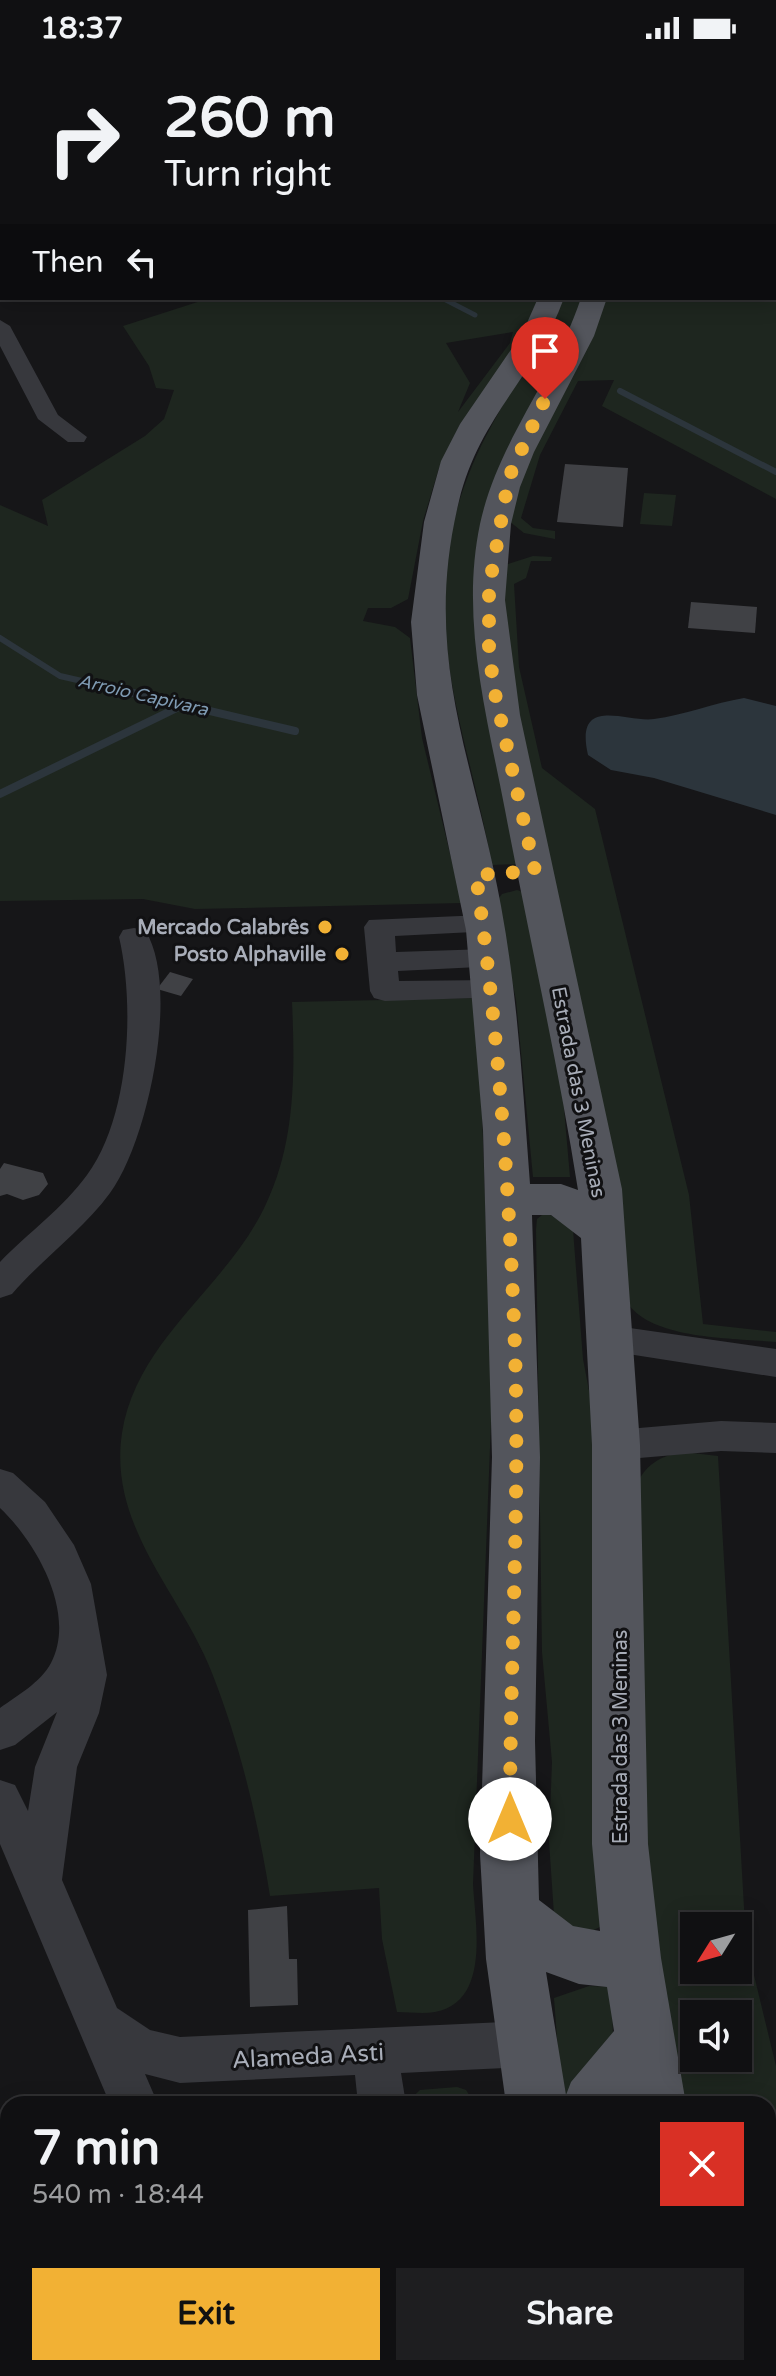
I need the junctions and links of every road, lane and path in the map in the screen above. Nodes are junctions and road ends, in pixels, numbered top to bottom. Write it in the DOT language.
graph roads {
  1 [pos="550,300"];
  2 [pos="593,300"];
  3 [pos="0,326"];
  4 [pos="76,437"];
  5 [pos="535,871"];
  6 [pos="476,875"];
  7 [pos="134,937"];
  8 [pos="488,958"];
  9 [pos="507,1199"];
  10 [pos="602,1231"];
  11 [pos="0,1285"];
  12 [pos="609,1339"];
  13 [pos="776,1363"];
  14 [pos="776,1438"];
  15 [pos="616,1445"];
  16 [pos="0,1484"];
  17 [pos="79,1639"];
  18 [pos="2,1728"];
  19 [pos="56,1767"];
  20 [pos="0,1799"];
  21 [pos="40,1880"];
  22 [pos="511,1912"];
  23 [pos="632,1958"];
  24 [pos="99,2023"];
  25 [pos="644,2041"];
  26 [pos="527,2044"];
  27 [pos="375,2053"];
  28 [pos="131,2096"];
  29 [pos="381,2096"];
  30 [pos="536,2096"];
  31 [pos="599,2096"];
  32 [pos="654,2096"];
  1 -- 6 [label="main road"];
  2 -- 5 [label="main road, Estrada das 3 Meninas"];
  3 -- 4 [label="street"];
  5 -- 6 [label="main road"];
  5 -- 10 [label="main road, Estrada das 3 Meninas"];
  6 -- 8 [label="main road"];
  7 -- 11 [label="street"];
  8 -- 8 [label="street"];
  8 -- 9 [label="main road"];
  9 -- 10 [label="main road"];
  9 -- 22 [label="main road"];
  10 -- 12 [label="main road, Estrada das 3 Meninas"];
  12 -- 13 [label="street"];
  12 -- 15 [label="main road, Estrada das 3 Meninas"];
  14 -- 15 [label="street"];
  15 -- 23 [label="main road, Estrada das 3 Meninas"];
  16 -- 17 [label="street"];
  17 -- 18 [label="street"];
  17 -- 19 [label="street"];
  18 -- 19 [label="street"];
  19 -- 21 [label="street"];
  20 -- 21 [label="street"];
  21 -- 24 [label="street"];
  22 -- 23 [label="main road"];
  22 -- 26 [label="main road"];
  23 -- 25 [label="main road, Estrada das 3 Meninas"];
  24 -- 27 [label="street, Alameda Asti"];
  24 -- 28 [label="street"];
  25 -- 31 [label="main road"];
  25 -- 32 [label="main road, Estrada das 3 Meninas"];
  26 -- 27 [label="street, Alameda Asti"];
  26 -- 30 [label="main road"];
  27 -- 29 [label="street"];
}
